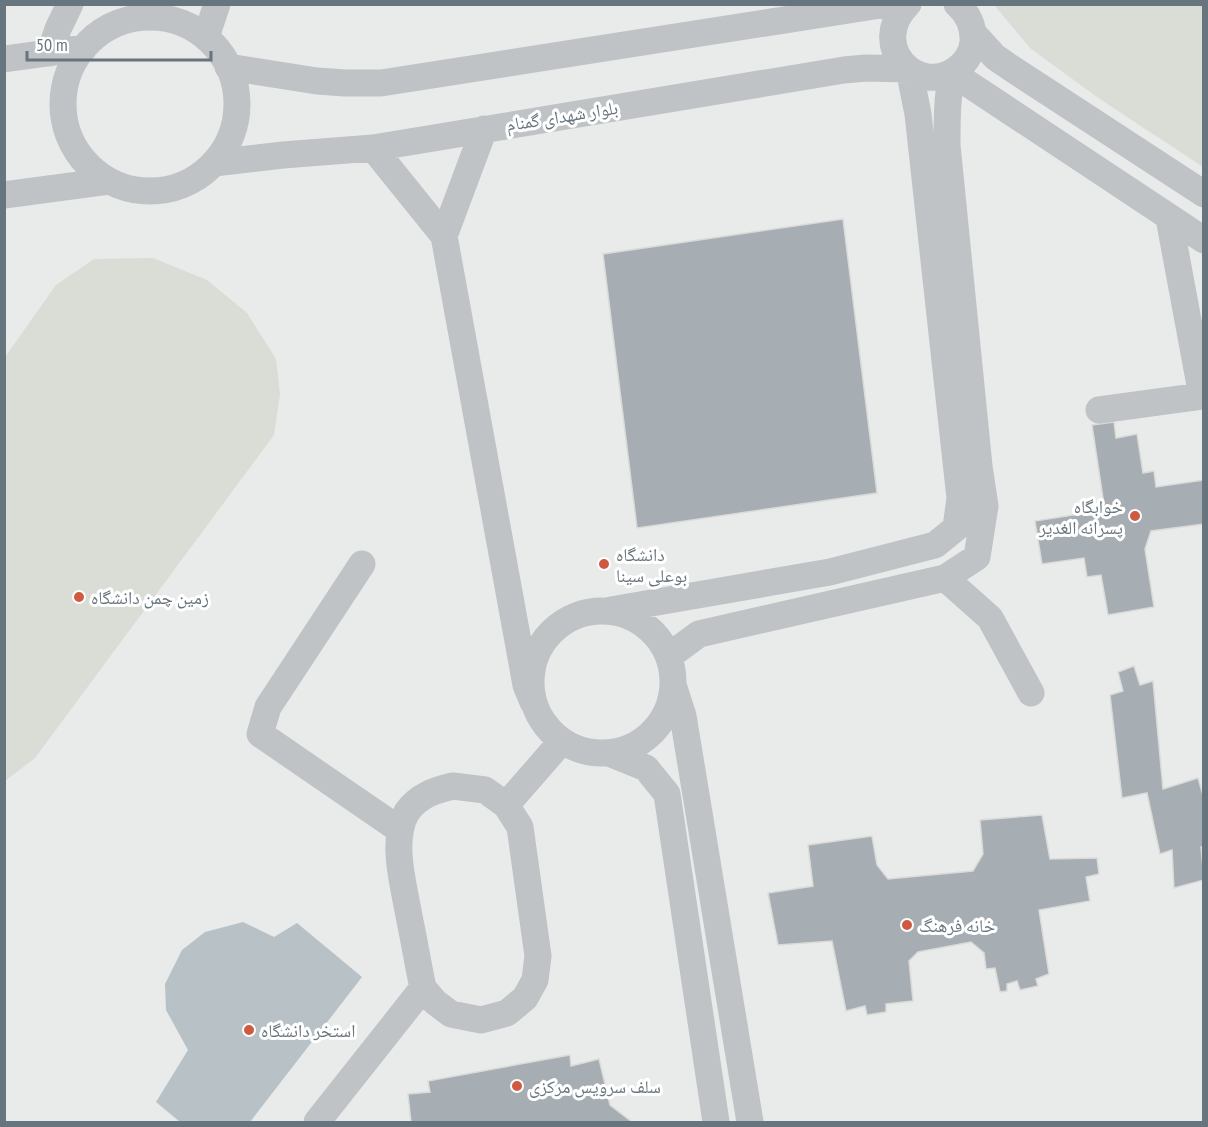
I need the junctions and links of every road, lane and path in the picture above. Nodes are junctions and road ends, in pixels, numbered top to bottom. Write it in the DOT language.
graph roads {
  1 [pos="70,4"];
  2 [pos="217,4"];
  3 [pos="887,4"];
  4 [pos="908,4"];
  5 [pos="962,6"];
  6 [pos="135,12"];
  7 [pos="974,34"];
  8 [pos="206,37"];
  9 [pos="84,48"];
  10 [pos="50,53"];
  11 [pos="4,59"];
  12 [pos="228,67"];
  13 [pos="909,69"];
  14 [pos="952,73"];
  15 [pos="484,129"];
  16 [pos="373,148"];
  17 [pos="214,163"];
  18 [pos="109,181"];
  19 [pos="1203,194"];
  20 [pos="4,195"];
  21 [pos="1169,218"];
  22 [pos="444,236"];
  23 [pos="1203,240"];
  24 [pos="1100,410"];
  25 [pos="362,564"];
  26 [pos="945,578"];
  27 [pos="611,610"];
  28 [pos="669,656"];
  29 [pos="674,688"];
  30 [pos="1031,693"];
  31 [pos="533,702"];
  32 [pos="562,741"];
  33 [pos="609,753"];
  34 [pos="506,805"];
  35 [pos="400,830"];
  36 [pos="423,988"];
  37 [pos="317,1122"];
  38 [pos="716,1122"];
  39 [pos="750,1122"];
  1 -- 10 [label="street"];
  2 -- 8 [label="street"];
  3 -- 12 [label="street"];
  4 -- 13 [label="street"];
  5 -- 7 [label="street"];
  6 -- 8 [label="street"];
  6 -- 9 [label="street"];
  7 -- 14 [label="street"];
  7 -- 19 [label="street"];
  8 -- 12 [label="street"];
  9 -- 10 [label="street"];
  9 -- 18 [label="street"];
  10 -- 11 [label="street"];
  12 -- 17 [label="street"];
  13 -- 14 [label="street, بلوار شهدای گمنام"];
  13 -- 15 [label="street, بلوار شهدای گمنام"];
  13 -- 27 [label="street"];
  14 -- 21 [label="street"];
  14 -- 26 [label="street"];
  15 -- 16 [label="street, بلوار شهدای گمنام"];
  15 -- 22 [label="street"];
  16 -- 17 [label="street, بلوار شهدای گمنام"];
  16 -- 22 [label="street"];
  17 -- 18 [label="street"];
  18 -- 20 [label="street"];
  21 -- 23 [label="street"];
  21 -- 24 [label="street"];
  22 -- 31 [label="street"];
  25 -- 35 [label="street"];
  26 -- 28 [label="street"];
  26 -- 30 [label="street"];
  27 -- 28 [label="street"];
  27 -- 31 [label="street"];
  28 -- 29 [label="street"];
  29 -- 33 [label="street"];
  29 -- 39 [label="street"];
  31 -- 32 [label="street"];
  32 -- 33 [label="street"];
  32 -- 34 [label="street"];
  33 -- 38 [label="street"];
  34 -- 35 [label="street"];
  34 -- 36 [label="street"];
  35 -- 36 [label="street"];
  36 -- 37 [label="street"];
}
